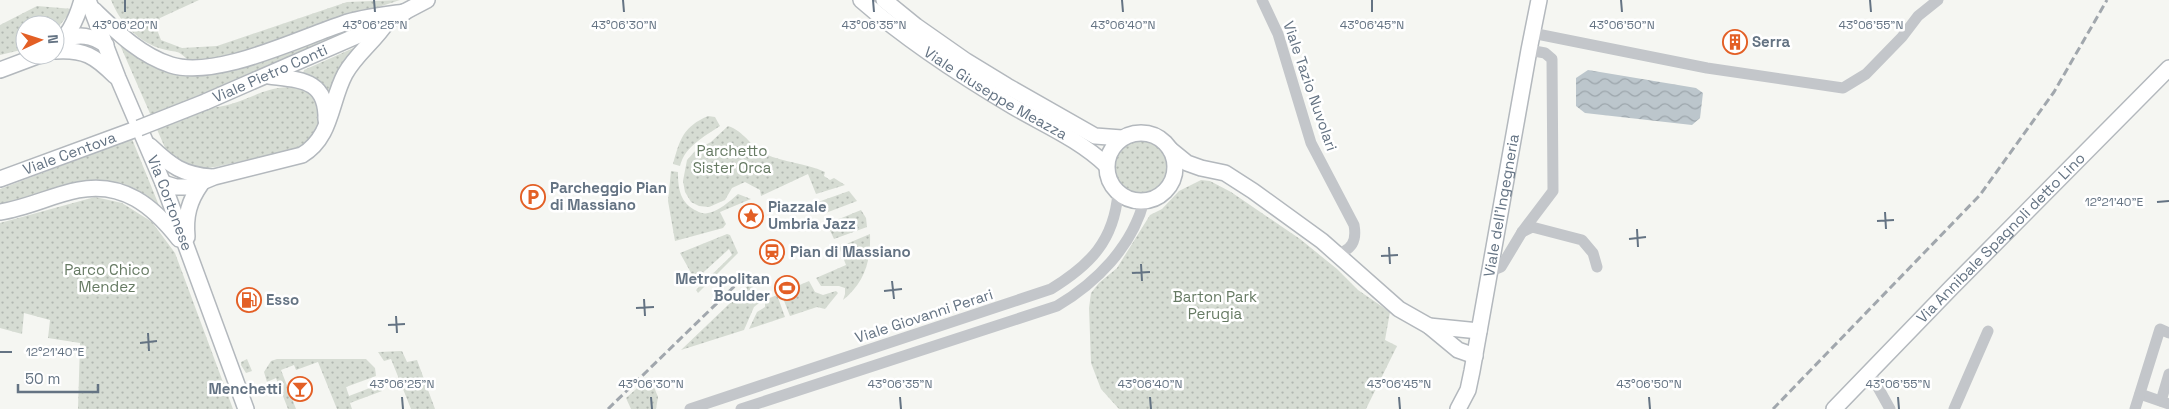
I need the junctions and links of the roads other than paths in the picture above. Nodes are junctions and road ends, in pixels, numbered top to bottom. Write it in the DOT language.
graph roads {
  1 [pos="427,0"];
  2 [pos="861,0"];
  3 [pos="884,0"];
  4 [pos="1262,0"];
  5 [pos="1539,0"];
  6 [pos="1938,0"];
  7 [pos="87,3"];
  8 [pos="405,12"];
  9 [pos="387,22"];
  10 [pos="1532,33"];
  11 [pos="65,36"];
  12 [pos="65,43"];
  13 [pos="106,45"];
  14 [pos="65,48"];
  15 [pos="1528,50"];
  16 [pos="15,64"];
  17 [pos="2169,68"];
  18 [pos="0,70"];
  19 [pos="268,76"];
  20 [pos="118,78"];
  21 [pos="139,128"];
  22 [pos="326,129"];
  23 [pos="1122,138"];
  24 [pos="146,141"];
  25 [pos="1171,150"];
  26 [pos="1106,166"];
  27 [pos="1201,168"];
  28 [pos="1,179"];
  29 [pos="207,180"];
  30 [pos="1173,181"];
  31 [pos="162,183"];
  32 [pos="1118,193"];
  33 [pos="1144,201"];
  34 [pos="0,212"];
  35 [pos="1522,232"];
  36 [pos="188,251"];
  37 [pos="1336,254"];
  38 [pos="1597,268"];
  39 [pos="1489,272"];
  40 [pos="1429,326"];
  41 [pos="1479,331"];
  42 [pos="1988,331"];
  43 [pos="2169,333"];
  44 [pos="1475,356"];
  45 [pos="1870,373"];
  46 [pos="2169,374"];
  47 [pos="2140,394"];
  48 [pos="2165,403"];
  49 [pos="246,409"];
  50 [pos="690,409"];
  51 [pos="741,409"];
  52 [pos="1458,409"];
  53 [pos="1834,409"];
  54 [pos="1890,409"];
  55 [pos="1954,409"];
  56 [pos="2135,409"];
  1 -- 8 [label="street, Viale Pietro Conti"];
  2 -- 26 [label="street, Viale Giuseppe Meazza"];
  3 -- 23 [label="street, Viale Giuseppe Meazza"];
  4 -- 37 [label="street, Viale Tazio Nuvolari"];
  5 -- 10 [label="street, Viale dell'Ingegneria"];
  6 -- 10 [label="street"];
  7 -- 8 [label="street"];
  7 -- 11 [label="street"];
  7 -- 13 [label="street, Via Cortonese"];
  8 -- 9 [label="street, Viale Pietro Conti"];
  9 -- 19 [label="street, Viale Pietro Conti"];
  9 -- 22 [label="street"];
  10 -- 15 [label="street, Viale dell'Ingegneria"];
  12 -- 13 [label="street"];
  13 -- 20 [label="street, Via Cortonese"];
  14 -- 20 [label="street"];
  15 -- 35 [label="street"];
  15 -- 39 [label="street, Viale dell'Ingegneria"];
  16 -- 18 [label="street"];
  17 -- 45 [label="street, Via Annibale Spagnoli detto Lino"];
  19 -- 21 [label="street, Viale Pietro Conti, bridge"];
  19 -- 22 [label="street"];
  20 -- 24 [label="street, Via Cortonese"];
  21 -- 28 [label="street, Viale Centova"];
  22 -- 29 [label="street"];
  23 -- 25 [label="street"];
  23 -- 26 [label="street"];
  24 -- 29 [label="street"];
  24 -- 31 [label="street, Via Cortonese"];
  25 -- 27 [label="street"];
  25 -- 30 [label="street"];
  26 -- 32 [label="street"];
  27 -- 30 [label="street"];
  27 -- 37 [label="street"];
  29 -- 31 [label="street"];
  29 -- 36 [label="street"];
  30 -- 33 [label="street"];
  31 -- 36 [label="street, Via Cortonese"];
  32 -- 33 [label="street"];
  32 -- 50 [label="street, Viale Giovanni Perari"];
  33 -- 51 [label="street"];
  34 -- 36 [label="street"];
  35 -- 38 [label="street"];
  35 -- 39 [label="street"];
  36 -- 49 [label="street, Via Cortonese"];
  37 -- 40 [label="street"];
  39 -- 41 [label="street, Viale dell'Ingegneria"];
  40 -- 41 [label="street"];
  40 -- 44 [label="street"];
  41 -- 44 [label="street, Viale dell'Ingegneria"];
  42 -- 55 [label="street"];
  43 -- 47 [label="street"];
  44 -- 52 [label="street, Viale dell'Ingegneria"];
  45 -- 53 [label="street, Via Annibale Spagnoli detto Lino"];
  45 -- 54 [label="street"];
  46 -- 48 [label="street"];
  47 -- 48 [label="street"];
  47 -- 56 [label="street"];
}
